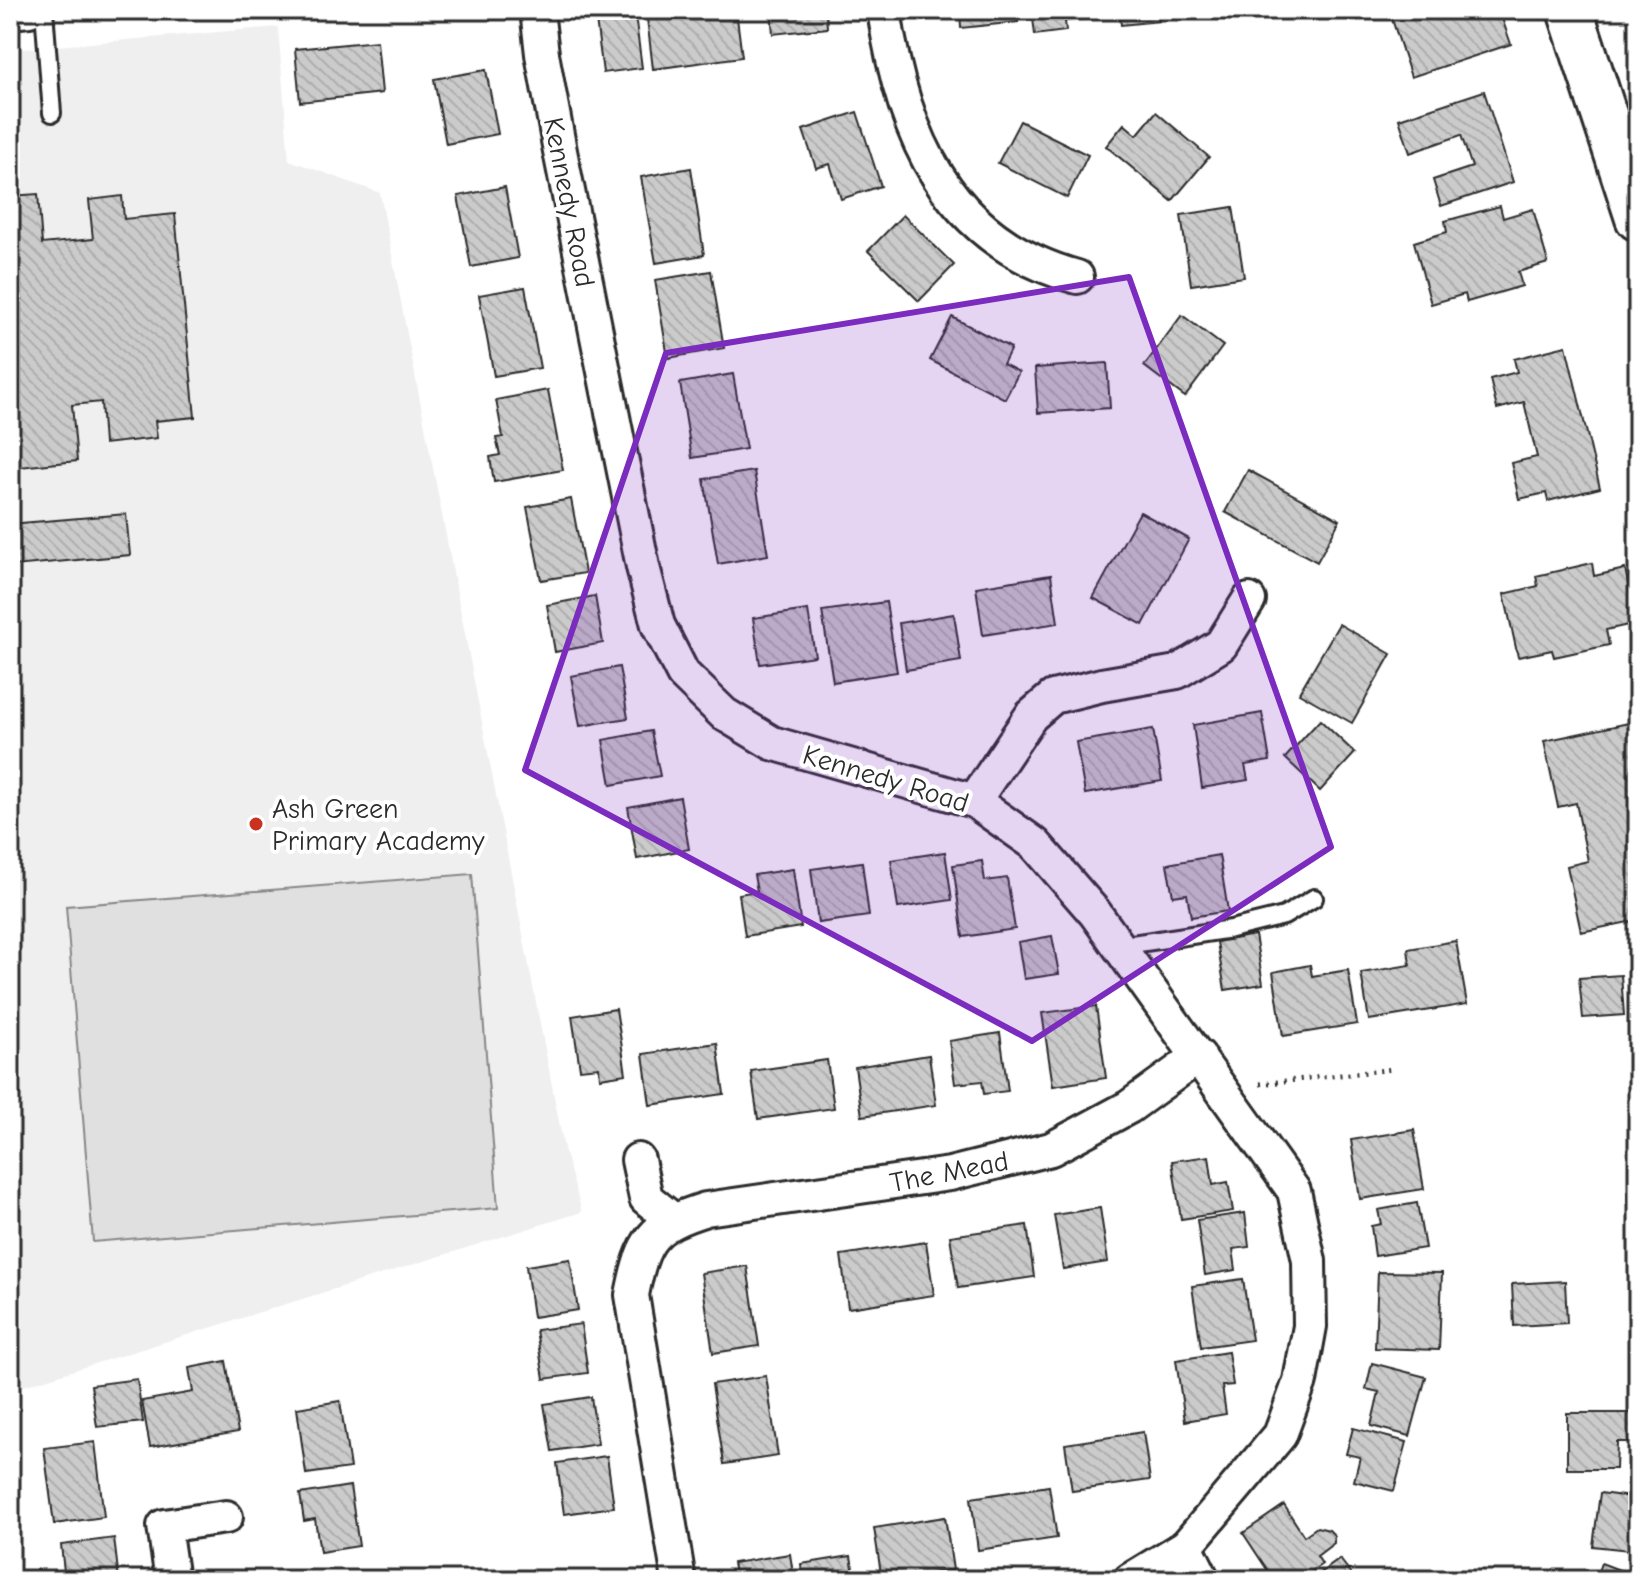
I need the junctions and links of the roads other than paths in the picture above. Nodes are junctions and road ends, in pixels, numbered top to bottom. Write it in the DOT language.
graph roads {
  1 [pos="29,10"];
  2 [pos="44,10"];
  3 [pos="537,10"];
  4 [pos="884,10"];
  5 [pos="1570,10"];
  6 [pos="10,12"];
  7 [pos="52,113"];
  8 [pos="1638,218"];
  9 [pos="1077,277"];
  10 [pos="1249,600"];
  11 [pos="974,801"];
  12 [pos="1314,898"];
  13 [pos="1119,946"];
  14 [pos="1199,1056"];
  15 [pos="638,1160"];
  16 [pos="673,1220"];
  17 [pos="226,1517"];
  18 [pos="1186,1546"];
  19 [pos="172,1580"];
  20 [pos="679,1580"];
  21 [pos="1130,1580"];
  22 [pos="1203,1580"];
  1 -- 6 [label="street"];
  2 -- 7 [label="lane"];
  3 -- 11 [label="street, Kennedy Road"];
  4 -- 9 [label="street"];
  5 -- 8 [label="main road"];
  10 -- 11 [label="street"];
  11 -- 13 [label="street, Kennedy Road"];
  12 -- 13 [label="lane"];
  13 -- 14 [label="street, Kennedy Road"];
  14 -- 16 [label="street, The Mead"];
  14 -- 18 [label="street, Kennedy Road"];
  15 -- 16 [label="street"];
  16 -- 20 [label="street, The Mead"];
  17 -- 19 [label="street"];
  18 -- 21 [label="street, Kennedy Road"];
  18 -- 22 [label="street"];
}
